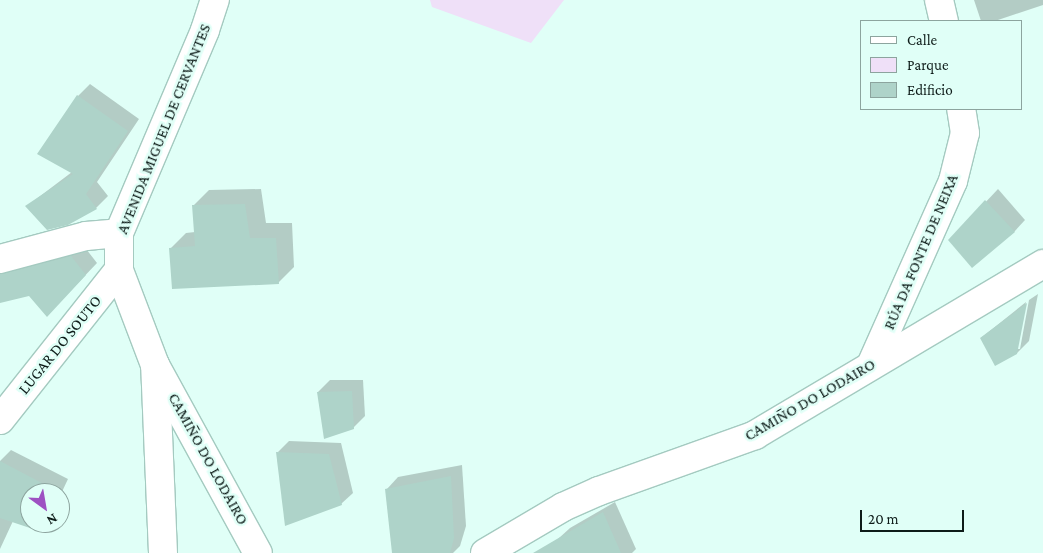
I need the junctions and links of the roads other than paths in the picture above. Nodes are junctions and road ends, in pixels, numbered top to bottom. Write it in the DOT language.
graph roads {
  1 [pos="215,0"];
  2 [pos="939,0"];
  3 [pos="944,20"];
  4 [pos="961,110"];
  5 [pos="118,233"];
  6 [pos="0,259"];
  7 [pos="1043,264"];
  8 [pos="119,270"];
  9 [pos="872,363"];
  10 [pos="155,365"];
  11 [pos="0,420"];
  12 [pos="163,553"];
  13 [pos="258,553"];
  14 [pos="485,553"];
  1 -- 5 [label="street, AVENIDA MIGUEL DE CERVANTES"];
  2 -- 3 [label="street"];
  4 -- 9 [label="street, RÚA DA FONTE DE NEIXA"];
  5 -- 6 [label="street"];
  5 -- 8 [label="street, AVENIDA MIGUEL DE CERVANTES"];
  7 -- 9 [label="street, CAMIÑO DO LODAIRO"];
  8 -- 10 [label="street, AVENIDA MIGUEL DE CERVANTES"];
  8 -- 11 [label="street, LUGAR DO SOUTO"];
  9 -- 14 [label="street, CAMIÑO DO LODAIRO"];
  10 -- 12 [label="street, AVENIDA MIGUEL DE CERVANTES"];
  10 -- 13 [label="street, CAMIÑO DO LODAIRO"];
}
